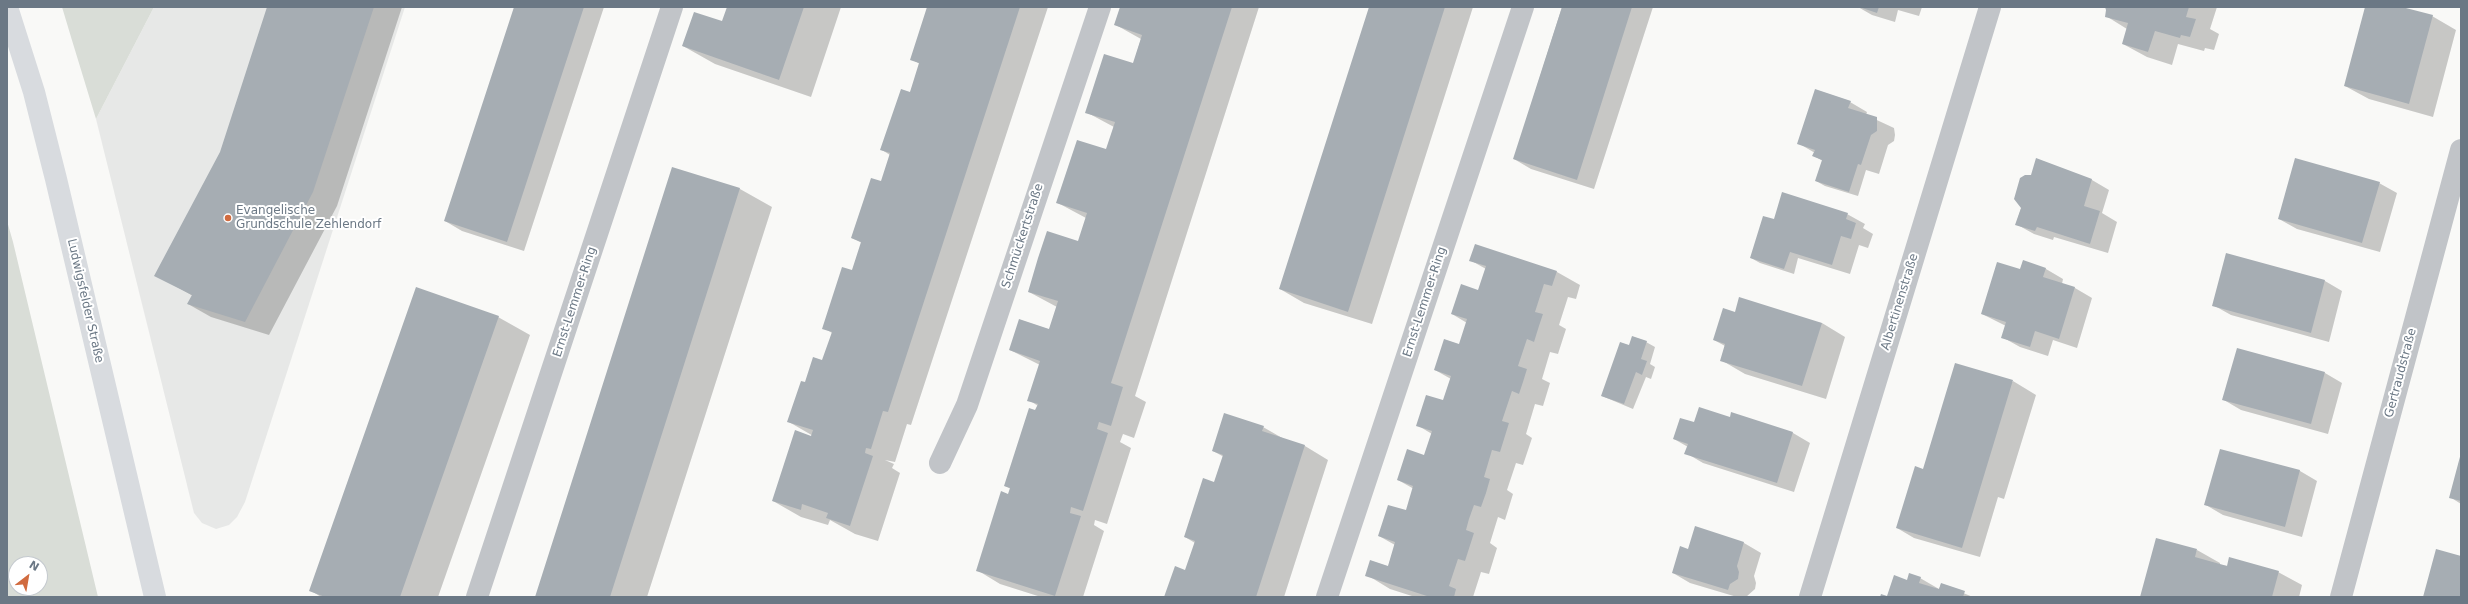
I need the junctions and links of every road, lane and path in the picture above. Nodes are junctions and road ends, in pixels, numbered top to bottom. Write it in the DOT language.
graph roads {
  1 [pos="7,7"];
  2 [pos="672,7"];
  3 [pos="1100,7"];
  4 [pos="1523,7"];
  5 [pos="1990,7"];
  6 [pos="2461,150"];
  7 [pos="940,463"];
  8 [pos="155,597"];
  9 [pos="477,597"];
  10 [pos="1327,597"];
  11 [pos="1810,597"];
  12 [pos="2341,597"];
  1 -- 8 [label="street, Ludwigsfelder Straße"];
  2 -- 9 [label="street, Ernst-Lemmer-Ring"];
  3 -- 7 [label="street, Schmückertstraße"];
  4 -- 10 [label="street, Ernst-Lemmer-Ring"];
  5 -- 11 [label="street, Albertinenstraße"];
  6 -- 12 [label="street, Gertraudstraße"];
}
